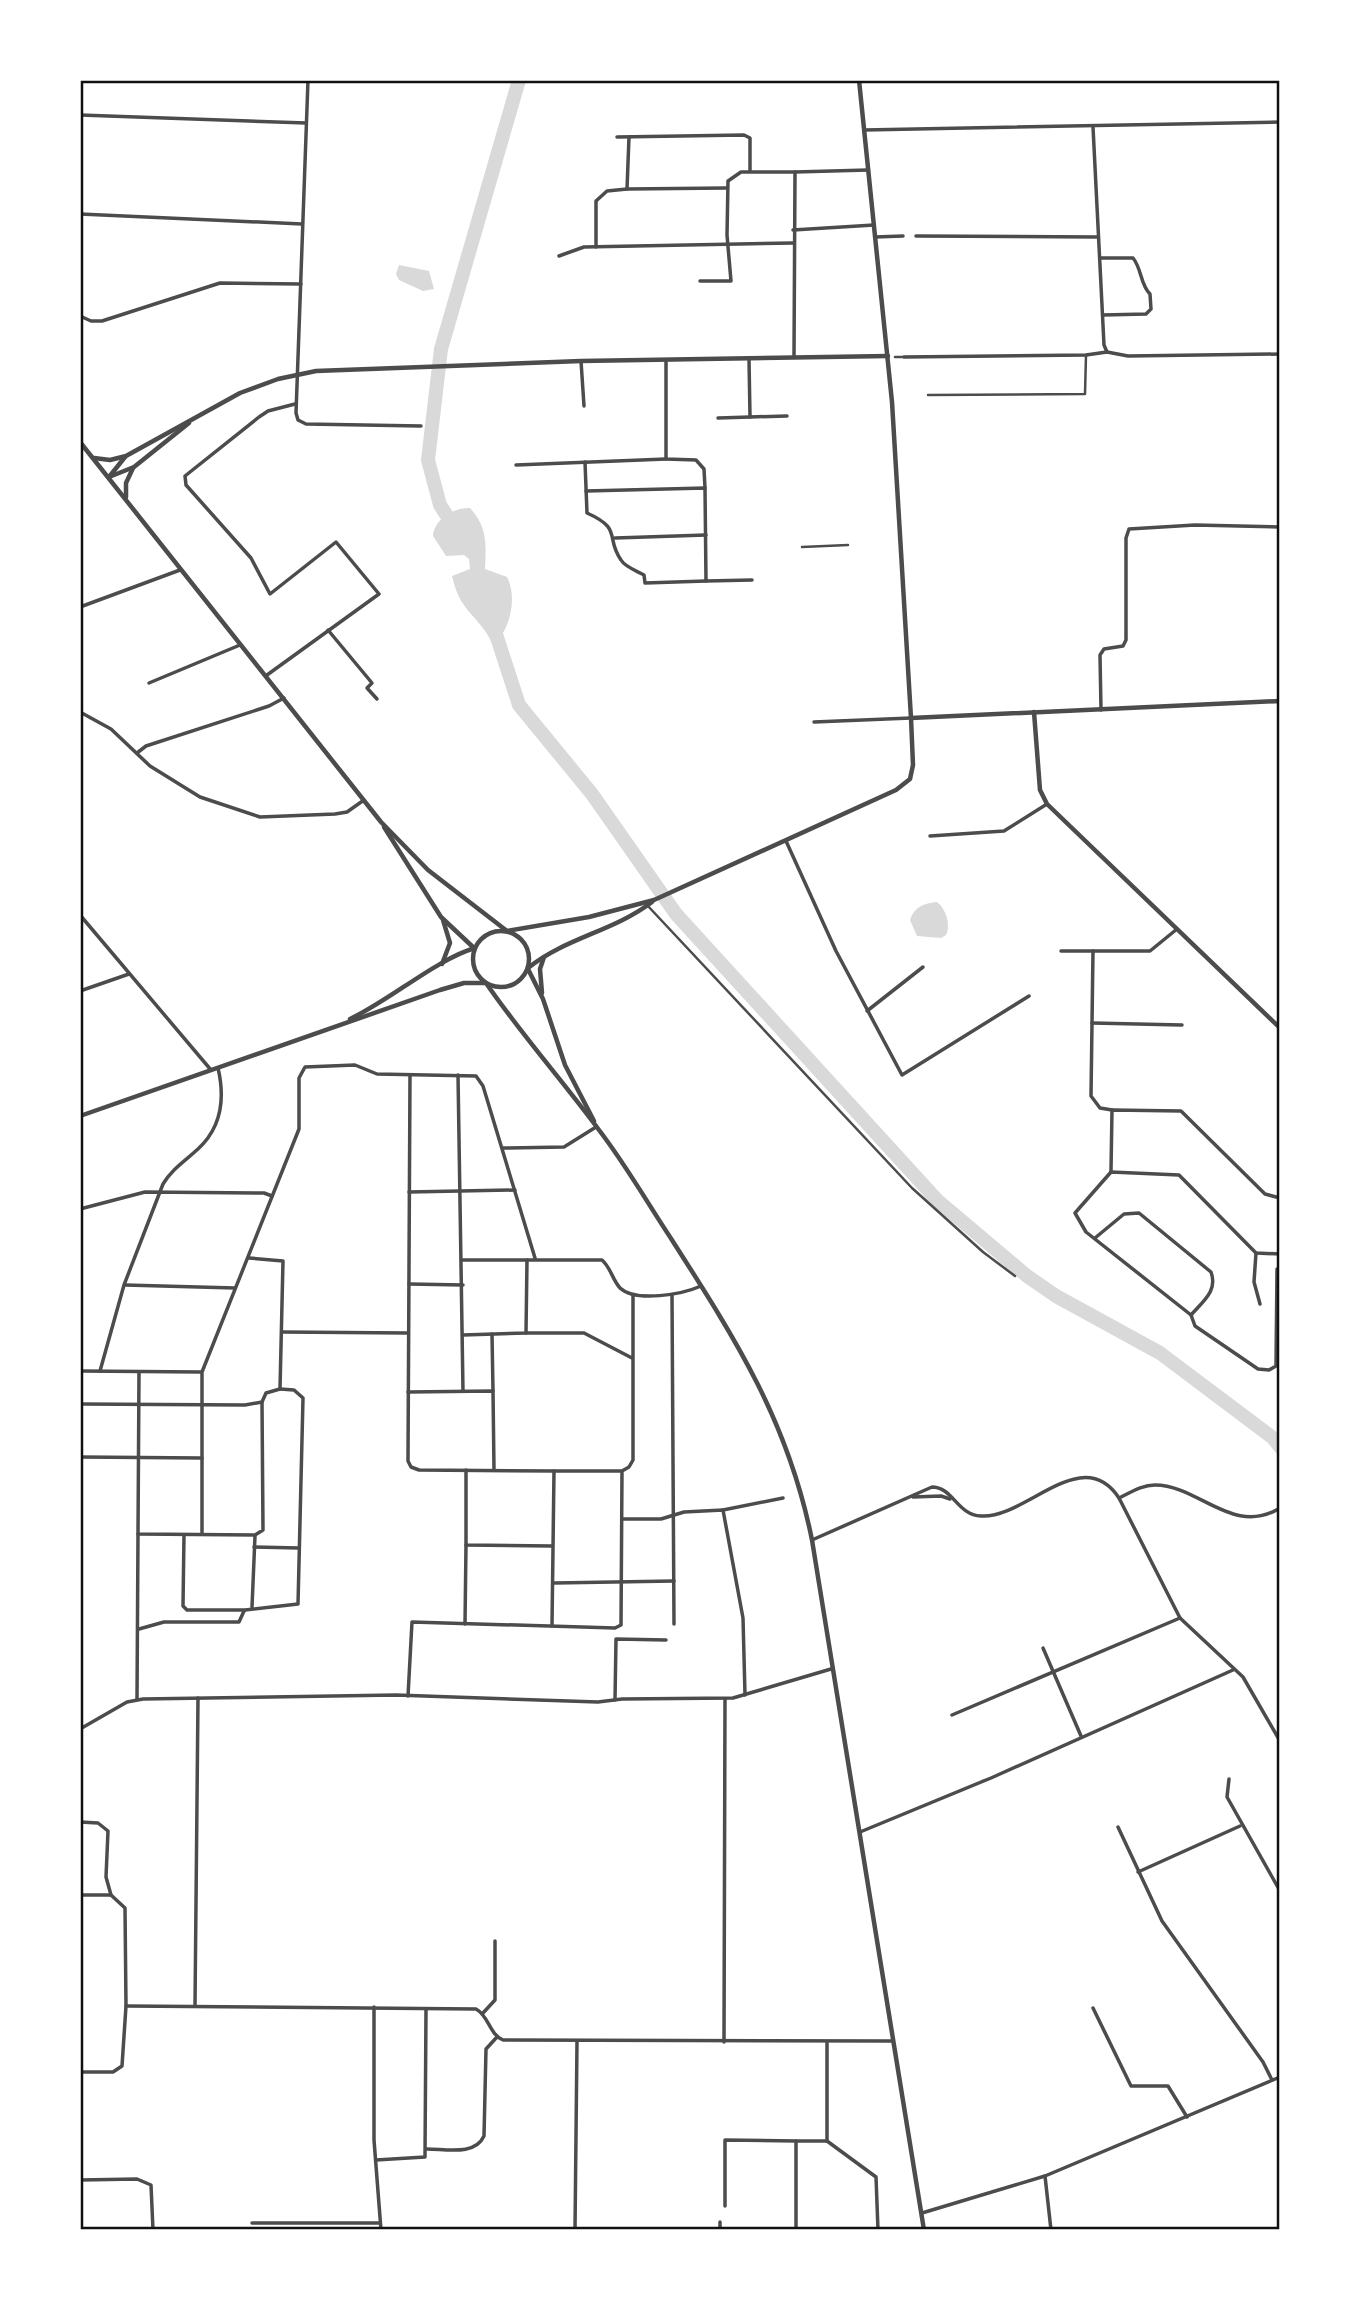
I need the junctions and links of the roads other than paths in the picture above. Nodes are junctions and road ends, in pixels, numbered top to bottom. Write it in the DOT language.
graph roads {
  1 [pos="308,80"];
  2 [pos="859,80"];
  3 [pos="80,115"];
  4 [pos="306,122"];
  5 [pos="1279,122"];
  6 [pos="1093,127"];
  7 [pos="864,130"];
  8 [pos="629,136"];
  9 [pos="617,137"];
  10 [pos="868,170"];
  11 [pos="750,172"];
  12 [pos="794,172"];
  13 [pos="726,188"];
  14 [pos="627,189"];
  15 [pos="80,214"];
  16 [pos="302,224"];
  17 [pos="874,225"];
  18 [pos="793,230"];
  19 [pos="903,236"];
  20 [pos="916,236"];
  21 [pos="876,237"];
  22 [pos="1098,237"];
  23 [pos="794,243"];
  24 [pos="730,244"];
  25 [pos="596,247"];
  26 [pos="559,256"];
  27 [pos="1100,258"];
  28 [pos="700,281"];
  29 [pos="301,284"];
  30 [pos="1103,315"];
  31 [pos="80,316"];
  32 [pos="1107,352"];
  33 [pos="1086,355"];
  34 [pos="1279,355"];
  35 [pos="888,356"];
  36 [pos="895,357"];
  37 [pos="904,357"];
  38 [pos="794,358"];
  39 [pos="749,359"];
  40 [pos="666,360"];
  41 [pos="581,361"];
  42 [pos="297,374"];
  43 [pos="928,396"];
  44 [pos="295,404"];
  45 [pos="584,405"];
  46 [pos="788,416"];
  47 [pos="750,417"];
  48 [pos="718,418"];
  49 [pos="191,421"];
  50 [pos="421,426"];
  51 [pos="80,442"];
  52 [pos="88,451"];
  53 [pos="82,455"];
  54 [pos="126,456"];
  55 [pos="94,458"];
  56 [pos="666,459"];
  57 [pos="585,462"];
  58 [pos="516,465"];
  59 [pos="134,467"];
  60 [pos="109,477"];
  61 [pos="705,488"];
  62 [pos="586,491"];
  63 [pos="125,498"];
  64 [pos="1279,527"];
  65 [pos="706,535"];
  66 [pos="615,538"];
  67 [pos="848,545"];
  68 [pos="802,547"];
  69 [pos="182,569"];
  70 [pos="752,580"];
  71 [pos="706,581"];
  72 [pos="80,607"];
  73 [pos="328,630"];
  74 [pos="242,644"];
  75 [pos="267,675"];
  76 [pos="149,683"];
  77 [pos="284,698"];
  78 [pos="377,699"];
  79 [pos="1279,701"];
  80 [pos="1101,710"];
  81 [pos="80,712"];
  82 [pos="1034,712"];
  83 [pos="911,718"];
  84 [pos="814,722"];
  85 [pos="137,753"];
  86 [pos="364,800"];
  87 [pos="1047,804"];
  88 [pos="381,822"];
  89 [pos="930,836"];
  90 [pos="785,839"];
  91 [pos="654,900"];
  92 [pos="648,905"];
  93 [pos="80,915"];
  94 [pos="443,919"];
  95 [pos="1177,929"];
  96 [pos="507,931"];
  97 [pos="475,948"];
  98 [pos="549,951"];
  99 [pos="1061,951"];
  100 [pos="1093,951"];
  101 [pos="442,965"];
  102 [pos="923,967"];
  103 [pos="527,968"];
  104 [pos="129,974"];
  105 [pos="486,983"];
  106 [pos="80,991"];
  107 [pos="1030,996"];
  108 [pos="543,999"];
  109 [pos="867,1011"];
  110 [pos="1093,1023"];
  111 [pos="1182,1025"];
  112 [pos="330,1028"];
  113 [pos="1279,1028"];
  114 [pos="218,1068"];
  115 [pos="211,1070"];
  116 [pos="410,1075"];
  117 [pos="458,1075"];
  118 [pos="1112,1110"];
  119 [pos="80,1116"];
  120 [pos="597,1127"];
  121 [pos="503,1148"];
  122 [pos="1111,1172"];
  123 [pos="515,1190"];
  124 [pos="462,1191"];
  125 [pos="160,1192"];
  126 [pos="409,1192"];
  127 [pos="272,1196"];
  128 [pos="1279,1198"];
  129 [pos="80,1209"];
  130 [pos="1095,1238"];
  131 [pos="1256,1253"];
  132 [pos="1279,1254"];
  133 [pos="248,1258"];
  134 [pos="535,1258"];
  135 [pos="462,1260"];
  136 [pos="527,1260"];
  137 [pos="1279,1269"];
  138 [pos="1014,1276"];
  139 [pos="408,1284"];
  140 [pos="463,1284"];
  141 [pos="124,1285"];
  142 [pos="701,1286"];
  143 [pos="235,1288"];
  144 [pos="633,1295"];
  145 [pos="672,1295"];
  146 [pos="1260,1304"];
  147 [pos="1191,1315"];
  148 [pos="282,1332"];
  149 [pos="408,1333"];
  150 [pos="526,1333"];
  151 [pos="492,1334"];
  152 [pos="463,1335"];
  153 [pos="1277,1339"];
  154 [pos="632,1358"];
  155 [pos="80,1371"];
  156 [pos="100,1371"];
  157 [pos="139,1372"];
  158 [pos="202,1372"];
  159 [pos="280,1389"];
  160 [pos="463,1391"];
  161 [pos="493,1391"];
  162 [pos="408,1392"];
  163 [pos="262,1402"];
  164 [pos="80,1404"];
  165 [pos="138,1404"];
  166 [pos="202,1404"];
  167 [pos="80,1457"];
  168 [pos="138,1458"];
  169 [pos="202,1458"];
  170 [pos="466,1470"];
  171 [pos="494,1470"];
  172 [pos="554,1471"];
  173 [pos="622,1471"];
  174 [pos="911,1497"];
  175 [pos="783,1498"];
  176 [pos="1119,1498"];
  177 [pos="952,1500"];
  178 [pos="1279,1508"];
  179 [pos="723,1510"];
  180 [pos="674,1515"];
  181 [pos="622,1519"];
  182 [pos="138,1534"];
  183 [pos="202,1534"];
  184 [pos="184,1535"];
  185 [pos="255,1535"];
  186 [pos="812,1540"];
  187 [pos="466,1545"];
  188 [pos="254,1546"];
  189 [pos="552,1546"];
  190 [pos="299,1548"];
  191 [pos="674,1581"];
  192 [pos="622,1582"];
  193 [pos="553,1583"];
  194 [pos="252,1607"];
  195 [pos="244,1610"];
  196 [pos="1180,1618"];
  197 [pos="674,1623"];
  198 [pos="465,1624"];
  199 [pos="552,1626"];
  200 [pos="139,1629"];
  201 [pos="666,1640"];
  202 [pos="1043,1648"];
  203 [pos="831,1669"];
  204 [pos="1234,1669"];
  205 [pos="1054,1673"];
  206 [pos="745,1695"];
  207 [pos="408,1696"];
  208 [pos="198,1698"];
  209 [pos="137,1699"];
  210 [pos="725,1699"];
  211 [pos="615,1700"];
  212 [pos="952,1715"];
  213 [pos="80,1728"];
  214 [pos="1081,1736"];
  215 [pos="1279,1741"];
  216 [pos="1229,1779"];
  217 [pos="80,1822"];
  218 [pos="1240,1826"];
  219 [pos="1118,1827"];
  220 [pos="860,1832"];
  221 [pos="1138,1872"];
  222 [pos="1279,1891"];
  223 [pos="80,1895"];
  224 [pos="111,1895"];
  225 [pos="495,1941"];
  226 [pos="126,2006"];
  227 [pos="195,2006"];
  228 [pos="374,2007"];
  229 [pos="426,2008"];
  230 [pos="1093,2008"];
  231 [pos="483,2013"];
  232 [pos="497,2037"];
  233 [pos="577,2041"];
  234 [pos="891,2041"];
  235 [pos="724,2042"];
  236 [pos="827,2043"];
  237 [pos="80,2072"];
  238 [pos="1279,2077"];
  239 [pos="1272,2080"];
  240 [pos="1187,2118"];
  241 [pos="796,2141"];
  242 [pos="827,2141"];
  243 [pos="427,2150"];
  244 [pos="376,2160"];
  245 [pos="1045,2176"];
  246 [pos="80,2180"];
  247 [pos="725,2206"];
  248 [pos="922,2213"];
  249 [pos="720,2221"];
  250 [pos="380,2222"];
  251 [pos="252,2223"];
  252 [pos="153,2230"];
  253 [pos="381,2230"];
  254 [pos="575,2230"];
  255 [pos="720,2230"];
  256 [pos="796,2230"];
  257 [pos="878,2230"];
  258 [pos="924,2230"];
  259 [pos="1051,2230"];
  1 -- 4 [label="street"];
  2 -- 7 [label="street"];
  3 -- 4 [label="street"];
  4 -- 16 [label="street"];
  5 -- 6 [label="street"];
  6 -- 7 [label="street"];
  6 -- 22 [label="street"];
  7 -- 10 [label="street"];
  8 -- 9 [label="street"];
  8 -- 11 [label="street"];
  8 -- 14 [label="street"];
  10 -- 12 [label="street"];
  10 -- 17 [label="street"];
  11 -- 12 [label="street"];
  11 -- 13 [label="street"];
  12 -- 18 [label="street"];
  13 -- 14 [label="street"];
  13 -- 24 [label="street"];
  14 -- 25 [label="street"];
  15 -- 16 [label="street"];
  16 -- 29 [label="street"];
  17 -- 18 [label="street"];
  17 -- 21 [label="street"];
  18 -- 23 [label="street"];
  19 -- 21 [label="street"];
  20 -- 22 [label="street"];
  21 -- 35 [label="street"];
  22 -- 27 [label="street"];
  23 -- 24 [label="street"];
  23 -- 38 [label="street"];
  24 -- 25 [label="street"];
  24 -- 28 [label="street"];
  25 -- 26 [label="street"];
  27 -- 30 [label="street"];
  27 -- 30 [label="street"];
  29 -- 31 [label="street"];
  29 -- 42 [label="street"];
  30 -- 32 [label="street"];
  32 -- 33 [label="street"];
  32 -- 34 [label="street"];
  33 -- 37 [label="street"];
  33 -- 43 [label="street"];
  35 -- 38 [label="street"];
  35 -- 83 [label="street"];
  36 -- 37 [label="street"];
  38 -- 39 [label="street"];
  39 -- 40 [label="street"];
  39 -- 47 [label="street"];
  40 -- 41 [label="street"];
  40 -- 56 [label="street"];
  41 -- 42 [label="street"];
  41 -- 45 [label="street"];
  42 -- 44 [label="street"];
  42 -- 49 [label="street"];
  44 -- 50 [label="street"];
  44 -- 73 [label="street"];
  46 -- 47 [label="street"];
  47 -- 48 [label="street"];
  49 -- 54 [label="street"];
  49 -- 59 [label="street"];
  51 -- 52 [label="street"];
  52 -- 53 [label="street"];
  52 -- 55 [label="street"];
  54 -- 55 [label="street"];
  54 -- 60 [label="street"];
  55 -- 60 [label="street"];
  56 -- 57 [label="street"];
  56 -- 61 [label="street"];
  57 -- 58 [label="street"];
  57 -- 62 [label="street"];
  59 -- 60 [label="street"];
  59 -- 63 [label="street"];
  60 -- 63 [label="street"];
  61 -- 62 [label="street"];
  61 -- 65 [label="street"];
  62 -- 66 [label="street"];
  63 -- 69 [label="street"];
  64 -- 80 [label="street"];
  65 -- 66 [label="street"];
  65 -- 71 [label="street"];
  66 -- 71 [label="street"];
  67 -- 68 [label="street"];
  69 -- 72 [label="street"];
  69 -- 74 [label="street"];
  70 -- 71 [label="street"];
  73 -- 75 [label="street"];
  73 -- 78 [label="street"];
  74 -- 75 [label="street"];
  74 -- 76 [label="street"];
  75 -- 77 [label="street"];
  77 -- 85 [label="street"];
  77 -- 86 [label="street"];
  79 -- 80 [label="street"];
  80 -- 82 [label="street"];
  81 -- 85 [label="street"];
  82 -- 83 [label="street"];
  82 -- 87 [label="street"];
  83 -- 84 [label="street"];
  83 -- 90 [label="street"];
  85 -- 86 [label="street"];
  86 -- 88 [label="street"];
  87 -- 89 [label="street"];
  87 -- 95 [label="street"];
  88 -- 94 [label="street"];
  88 -- 96 [label="street"];
  90 -- 91 [label="street"];
  90 -- 109 [label="street"];
  91 -- 92 [label="street"];
  91 -- 96 [label="street"];
  92 -- 98 [label="street"];
  92 -- 138 [label="street"];
  93 -- 104 [label="street"];
  94 -- 97 [label="street"];
  94 -- 101 [label="street"];
  95 -- 100 [label="street"];
  95 -- 113 [label="street"];
  96 -- 97 [label="street"];
  96 -- 103 [label="street"];
  97 -- 101 [label="street"];
  97 -- 105 [label="street"];
  98 -- 103 [label="street"];
  98 -- 108 [label="street"];
  99 -- 100 [label="street"];
  100 -- 110 [label="street"];
  101 -- 112 [label="street"];
  102 -- 109 [label="street"];
  103 -- 105 [label="street"];
  103 -- 108 [label="street"];
  104 -- 106 [label="street"];
  104 -- 115 [label="street"];
  105 -- 112 [label="street"];
  105 -- 120 [label="street"];
  107 -- 109 [label="street"];
  108 -- 120 [label="street"];
  110 -- 111 [label="street"];
  110 -- 118 [label="street"];
  112 -- 114 [label="street"];
  114 -- 115 [label="street"];
  114 -- 125 [label="street"];
  115 -- 119 [label="street"];
  116 -- 117 [label="street"];
  116 -- 126 [label="street"];
  116 -- 127 [label="street"];
  117 -- 121 [label="street"];
  117 -- 124 [label="street"];
  118 -- 122 [label="street"];
  118 -- 128 [label="street"];
  120 -- 121 [label="street"];
  120 -- 142 [label="street"];
  121 -- 123 [label="street"];
  122 -- 130 [label="street"];
  122 -- 131 [label="street"];
  123 -- 124 [label="street"];
  123 -- 134 [label="street"];
  124 -- 126 [label="street"];
  124 -- 135 [label="street"];
  125 -- 127 [label="street"];
  125 -- 129 [label="street"];
  125 -- 141 [label="street"];
  126 -- 139 [label="street"];
  127 -- 133 [label="street"];
  130 -- 147 [label="street"];
  130 -- 147 [label="street"];
  131 -- 132 [label="street"];
  131 -- 146 [label="street"];
  133 -- 143 [label="street"];
  133 -- 148 [label="street"];
  134 -- 136 [label="street"];
  134 -- 144 [label="street"];
  135 -- 136 [label="street"];
  135 -- 140 [label="street"];
  136 -- 150 [label="street"];
  137 -- 153 [label="street"];
  139 -- 140 [label="street"];
  139 -- 149 [label="street"];
  140 -- 152 [label="street"];
  141 -- 143 [label="street"];
  141 -- 156 [label="street"];
  142 -- 145 [label="street"];
  142 -- 186 [label="street"];
  143 -- 158 [label="street"];
  144 -- 145 [label="street"];
  144 -- 154 [label="street"];
  145 -- 180 [label="street"];
  147 -- 153 [label="street"];
  148 -- 149 [label="street"];
  148 -- 159 [label="street"];
  149 -- 162 [label="street"];
  150 -- 151 [label="street"];
  150 -- 154 [label="street"];
  151 -- 152 [label="street"];
  151 -- 161 [label="street"];
  152 -- 160 [label="street"];
  154 -- 173 [label="street"];
  155 -- 156 [label="street"];
  156 -- 157 [label="street"];
  157 -- 158 [label="street"];
  157 -- 165 [label="street"];
  158 -- 166 [label="street"];
  159 -- 163 [label="street"];
  159 -- 190 [label="street"];
  160 -- 161 [label="street"];
  160 -- 162 [label="street"];
  161 -- 171 [label="street"];
  162 -- 170 [label="street"];
  163 -- 166 [label="street"];
  163 -- 185 [label="street"];
  164 -- 165 [label="street"];
  165 -- 166 [label="street"];
  165 -- 168 [label="street"];
  166 -- 169 [label="street"];
  167 -- 168 [label="street"];
  168 -- 169 [label="street"];
  168 -- 182 [label="street"];
  169 -- 183 [label="street"];
  170 -- 171 [label="street"];
  170 -- 187 [label="street"];
  171 -- 172 [label="street"];
  172 -- 173 [label="street"];
  172 -- 189 [label="street"];
  173 -- 181 [label="street"];
  174 -- 177 [label="street"];
  174 -- 177 [label="street"];
  174 -- 186 [label="street"];
  175 -- 179 [label="street"];
  176 -- 177 [label="street"];
  176 -- 178 [label="street"];
  176 -- 196 [label="street"];
  179 -- 180 [label="street"];
  179 -- 206 [label="street"];
  180 -- 181 [label="street"];
  180 -- 191 [label="street"];
  181 -- 192 [label="street"];
  182 -- 184 [label="street"];
  182 -- 200 [label="street"];
  183 -- 184 [label="street"];
  183 -- 185 [label="street"];
  184 -- 195 [label="street"];
  185 -- 188 [label="street"];
  186 -- 203 [label="street"];
  187 -- 189 [label="street"];
  187 -- 198 [label="street"];
  188 -- 190 [label="street"];
  188 -- 194 [label="street"];
  189 -- 193 [label="street"];
  190 -- 194 [label="street"];
  191 -- 192 [label="street"];
  191 -- 197 [label="street"];
  192 -- 193 [label="street"];
  192 -- 199 [label="street"];
  193 -- 199 [label="street"];
  194 -- 195 [label="street"];
  195 -- 200 [label="street"];
  196 -- 204 [label="street"];
  196 -- 205 [label="street"];
  198 -- 199 [label="street"];
  198 -- 207 [label="street"];
  200 -- 209 [label="street"];
  201 -- 211 [label="street"];
  202 -- 205 [label="street"];
  203 -- 206 [label="street"];
  203 -- 220 [label="street"];
  204 -- 214 [label="street"];
  204 -- 215 [label="street"];
  205 -- 212 [label="street"];
  205 -- 214 [label="street"];
  206 -- 210 [label="street"];
  207 -- 208 [label="street"];
  207 -- 211 [label="street"];
  208 -- 209 [label="street"];
  208 -- 227 [label="street"];
  209 -- 213 [label="street"];
  210 -- 211 [label="street"];
  210 -- 235 [label="street"];
  214 -- 220 [label="street"];
  216 -- 218 [label="street"];
  217 -- 224 [label="street"];
  218 -- 221 [label="street"];
  218 -- 222 [label="street"];
  219 -- 221 [label="street"];
  220 -- 234 [label="street"];
  221 -- 239 [label="street"];
  223 -- 224 [label="street"];
  224 -- 226 [label="street"];
  225 -- 231 [label="street"];
  226 -- 227 [label="street"];
  226 -- 237 [label="street"];
  227 -- 228 [label="street"];
  228 -- 229 [label="street"];
  228 -- 244 [label="street"];
  229 -- 231 [label="street"];
  229 -- 243 [label="street"];
  230 -- 240 [label="street"];
  231 -- 232 [label="street"];
  232 -- 233 [label="street"];
  232 -- 243 [label="street"];
  233 -- 235 [label="street"];
  233 -- 254 [label="street"];
  234 -- 236 [label="street"];
  234 -- 248 [label="street"];
  235 -- 236 [label="street"];
  236 -- 242 [label="street"];
  238 -- 239 [label="street"];
  239 -- 240 [label="street"];
  240 -- 245 [label="street"];
  241 -- 242 [label="street"];
  241 -- 247 [label="street"];
  241 -- 256 [label="street"];
  242 -- 257 [label="street"];
  243 -- 244 [label="street"];
  244 -- 250 [label="street"];
  245 -- 248 [label="street"];
  245 -- 259 [label="street"];
  246 -- 252 [label="street"];
  248 -- 258 [label="street"];
  249 -- 255 [label="street"];
  250 -- 251 [label="street"];
  250 -- 253 [label="street"];
}
